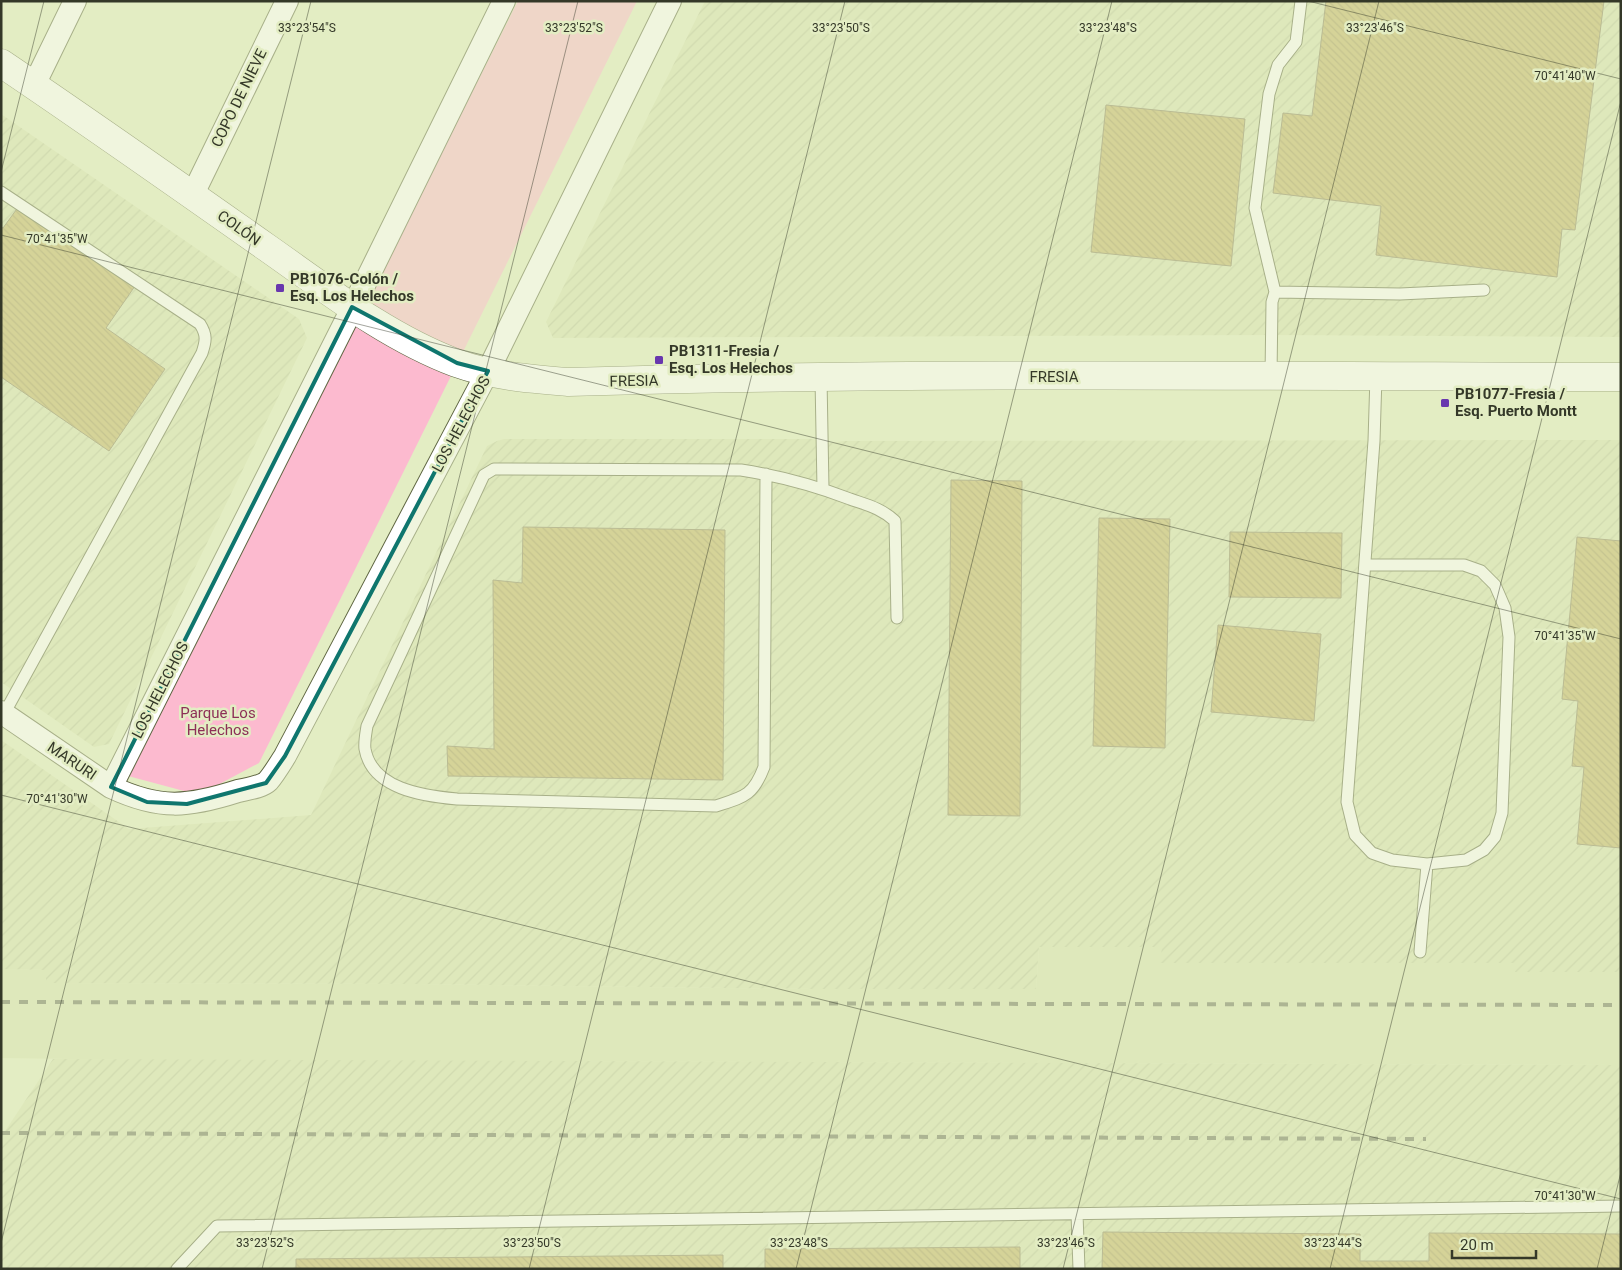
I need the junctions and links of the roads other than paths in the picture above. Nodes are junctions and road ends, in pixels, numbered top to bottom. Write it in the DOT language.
graph roads {
  1 [pos="75,1"];
  2 [pos="287,1"];
  3 [pos="504,1"];
  4 [pos="670,1"];
  5 [pos="1301,1"];
  6 [pos="1,63"];
  7 [pos="34,85"];
  8 [pos="1,192"];
  9 [pos="192,196"];
  10 [pos="1484,290"];
  11 [pos="1275,292"];
  12 [pos="352,307"];
  13 [pos="488,371"];
  14 [pos="1271,376"];
  15 [pos="1376,376"];
  16 [pos="1621,377"];
  17 [pos="821,378"];
  18 [pos="766,474"];
  19 [pos="823,489"];
  20 [pos="1365,565"];
  21 [pos="897,618"];
  22 [pos="2,713"];
  23 [pos="111,787"];
  24 [pos="206,801"];
  25 [pos="1427,864"];
  26 [pos="1420,952"];
  27 [pos="1621,1206"];
  28 [pos="1077,1214"];
  29 [pos="177,1269"];
  30 [pos="1079,1269"];
  1 -- 7 [label="street"];
  2 -- 9 [label="street, COPO DE NIEVE"];
  3 -- 12 [label="street, LOS HELECHOS"];
  4 -- 13 [label="street, LOS HELECHOS"];
  5 -- 11 [label="lane"];
  6 -- 7 [label="street, COLÓN"];
  7 -- 9 [label="street, COLÓN"];
  8 -- 22 [label="lane"];
  9 -- 12 [label="street, COLÓN"];
  10 -- 11 [label="lane"];
  11 -- 14 [label="lane"];
  12 -- 13 [label="street, COLÓN"];
  12 -- 23 [label="street, LOS HELECHOS"];
  13 -- 17 [label="street, FRESIA"];
  13 -- 24 [label="street, LOS HELECHOS"];
  14 -- 15 [label="street, FRESIA"];
  14 -- 17 [label="street, FRESIA"];
  15 -- 16 [label="street, FRESIA"];
  15 -- 20 [label="lane"];
  17 -- 19 [label="lane"];
  18 -- 18 [label="lane"];
  18 -- 19 [label="lane"];
  19 -- 21 [label="lane"];
  20 -- 25 [label="lane"];
  20 -- 25 [label="lane"];
  22 -- 23 [label="street, MARURI"];
  23 -- 24 [label="street, MARURI"];
  25 -- 26 [label="lane"];
  27 -- 28 [label="lane"];
  28 -- 29 [label="lane"];
  28 -- 30 [label="lane"];
}
